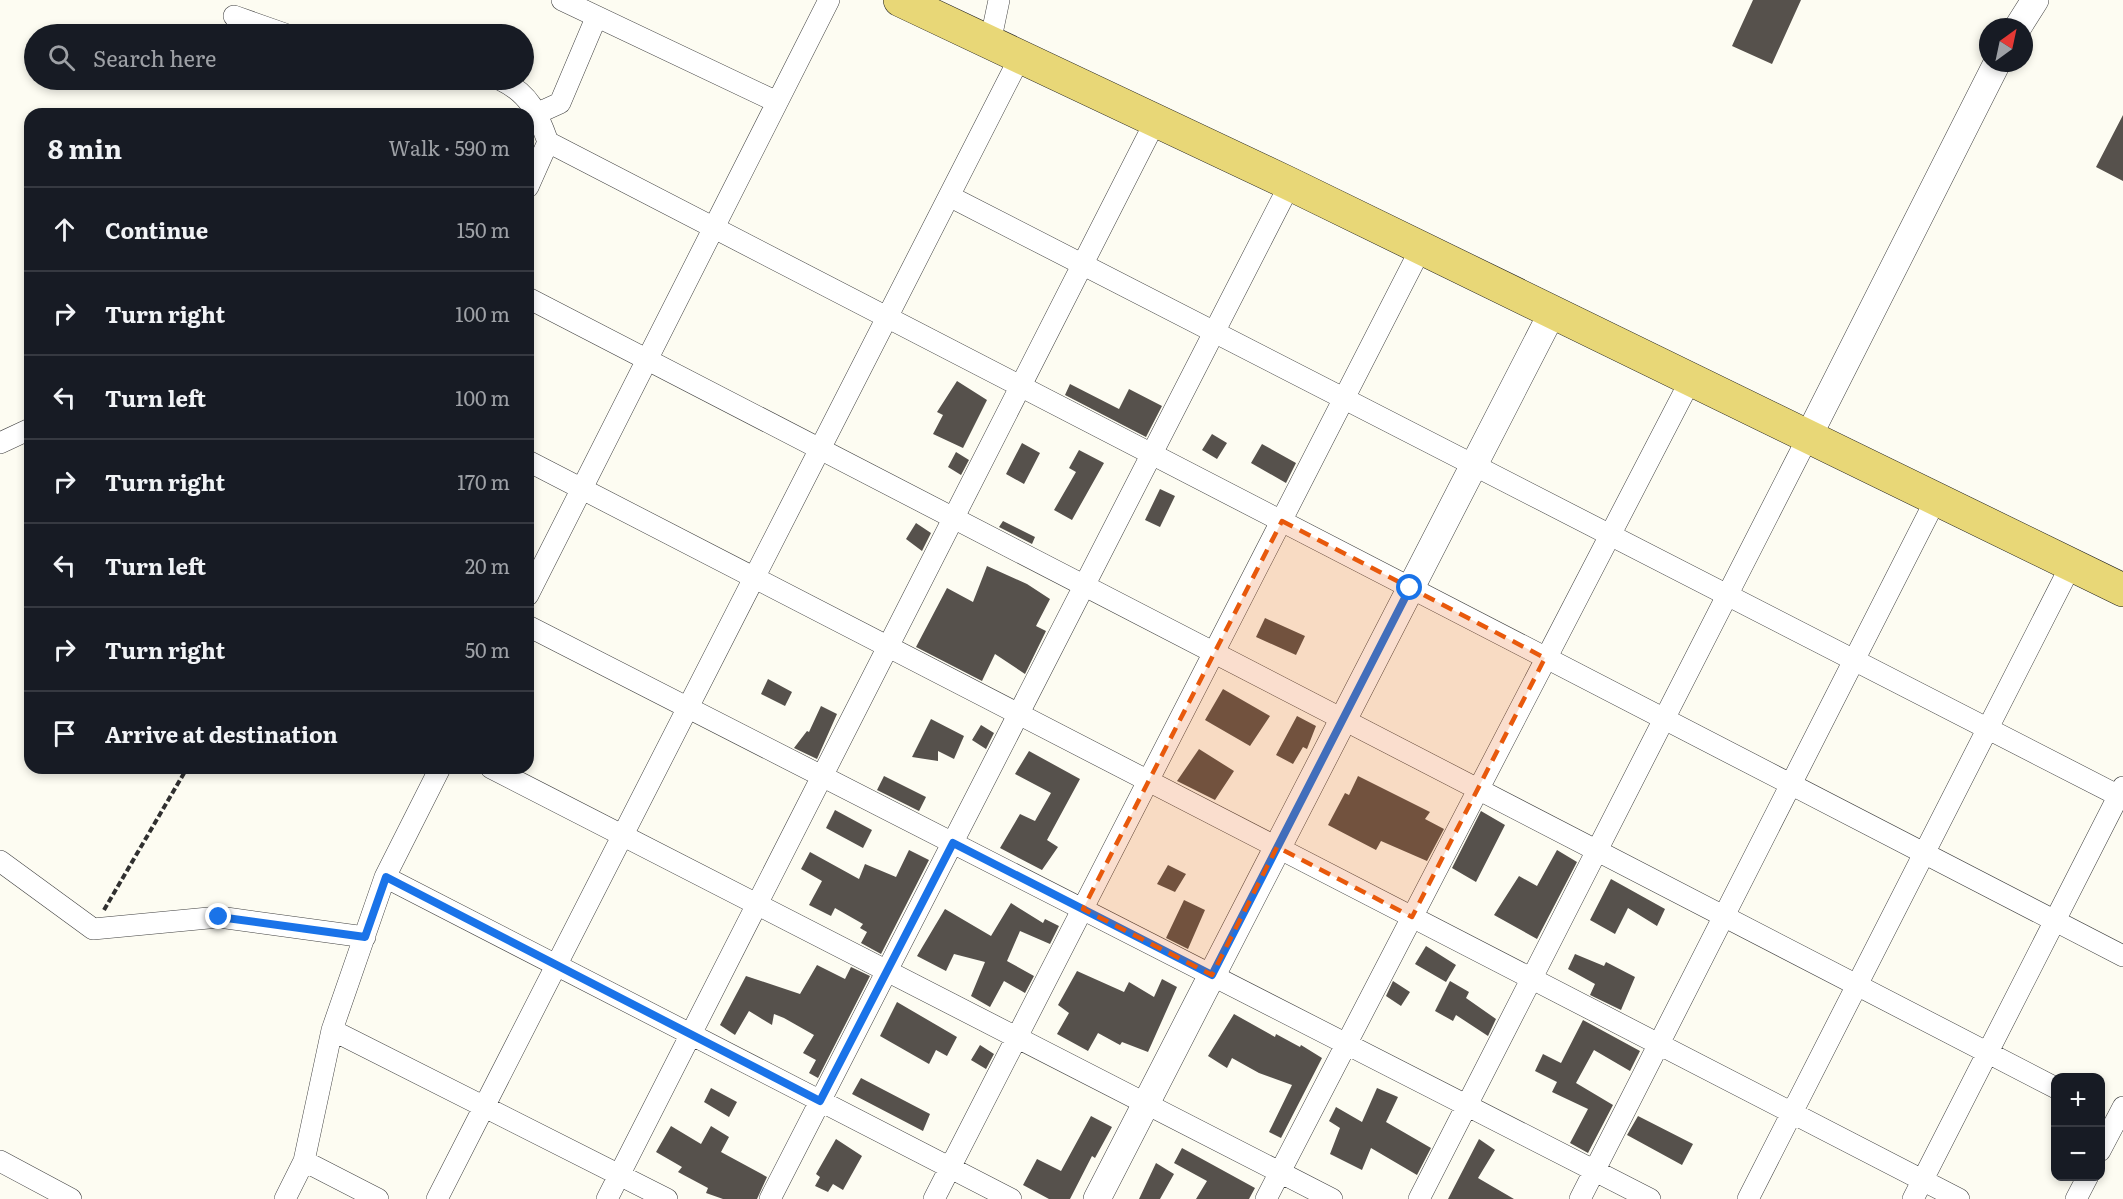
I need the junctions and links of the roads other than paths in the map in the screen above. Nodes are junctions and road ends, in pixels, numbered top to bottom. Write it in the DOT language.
graph roads {
  1 [pos="562,0"];
  2 [pos="829,0"];
  3 [pos="900,0"];
  4 [pos="999,0"];
  5 [pos="2035,0"];
  6 [pos="234,16"];
  7 [pos="596,18"];
  8 [pos="2024,18"];
  9 [pos="257,24"];
  10 [pos="990,43"];
  11 [pos="1020,57"];
  12 [pos="1992,72"];
  13 [pos="520,90"];
  14 [pos="777,102"];
  15 [pos="534,108"];
  16 [pos="534,108"];
  17 [pos="538,113"];
  18 [pos="1156,120"];
  19 [pos="548,142"];
  20 [pos="534,177"];
  21 [pos="1290,184"];
  22 [pos="949,195"];
  23 [pos="714,228"];
  24 [pos="1421,248"];
  25 [pos="1083,264"];
  26 [pos="534,301"];
  27 [pos="1553,312"];
  28 [pos="887,317"];
  29 [pos="1215,332"];
  30 [pos="647,359"];
  31 [pos="1691,379"];
  32 [pos="1021,387"];
  33 [pos="1345,398"];
  34 [pos="24,432"];
  35 [pos="1808,437"];
  36 [pos="0,443"];
  37 [pos="820,449"];
  38 [pos="1152,454"];
  39 [pos="534,464"];
  40 [pos="1474,464"];
  41 [pos="582,489"];
  42 [pos="1936,500"];
  43 [pos="954,518"];
  44 [pos="1282,521"];
  45 [pos="1609,534"];
  46 [pos="2071,565"];
  47 [pos="754,578"];
  48 [pos="534,583"];
  49 [pos="1085,586"];
  50 [pos="1410,588"];
  51 [pos="2123,590"];
  52 [pos="1728,595"];
  53 [pos="534,629"];
  54 [pos="888,647"];
  55 [pos="1214,653"];
  56 [pos="1545,658"];
  57 [pos="1855,661"];
  58 [pos="688,707"];
  59 [pos="1019,714"];
  60 [pos="1664,719"];
  61 [pos="1343,720"];
  62 [pos="1989,729"];
  63 [pos="437,774"];
  64 [pos="503,774"];
  65 [pos="822,776"];
  66 [pos="1148,781"];
  67 [pos="1791,786"];
  68 [pos="1478,789"];
  69 [pos="2122,793"];
  70 [pos="622,835"];
  71 [pos="953,843"];
  72 [pos="1277,847"];
  73 [pos="1597,851"];
  74 [pos="1925,854"];
  75 [pos="0,861"];
  76 [pos="386,877"];
  77 [pos="757,904"];
  78 [pos="1083,909"];
  79 [pos="1412,917"];
  80 [pos="1724,917"];
  81 [pos="2055,921"];
  82 [pos="365,937"];
  83 [pos="2123,956"];
  84 [pos="556,966"];
  85 [pos="887,971"];
  86 [pos="1212,975"];
  87 [pos="1532,978"];
  88 [pos="1857,986"];
  89 [pos="332,1030"];
  90 [pos="691,1035"];
  91 [pos="1017,1037"];
  92 [pos="1346,1043"];
  93 [pos="1659,1045"];
  94 [pos="1987,1053"];
  95 [pos="2051,1086"];
  96 [pos="820,1101"];
  97 [pos="1146,1104"];
  98 [pos="1467,1105"];
  99 [pos="484,1107"];
  100 [pos="1792,1113"];
  101 [pos="2116,1116"];
  102 [pos="2105,1140"];
  103 [pos="0,1161"];
  104 [pos="304,1161"];
  105 [pos="950,1168"];
  106 [pos="1594,1171"];
  107 [pos="1280,1172"];
  108 [pos="619,1175"];
  109 [pos="1922,1180"];
  110 [pos="2085,1181"];
  111 [pos="71,1199"];
  112 [pos="285,1199"];
  113 [pos="378,1199"];
  114 [pos="437,1199"];
  115 [pos="607,1199"];
  116 [pos="667,1199"];
  117 [pos="770,1199"];
  118 [pos="934,1199"];
  119 [pos="1011,1199"];
  120 [pos="1097,1199"];
  121 [pos="1266,1199"];
  122 [pos="1332,1199"];
  123 [pos="1419,1199"];
  124 [pos="1580,1199"];
  125 [pos="1650,1199"];
  126 [pos="1748,1199"];
  127 [pos="1912,1199"];
  128 [pos="1959,1199"];
  129 [pos="2076,1199"];
  1 -- 7 [label="street"];
  2 -- 14 [label="street"];
  3 -- 10 [label="main road"];
  4 -- 10 [label="street"];
  5 -- 8 [label="street"];
  6 -- 9 [label="street"];
  7 -- 14 [label="street"];
  7 -- 17 [label="street"];
  10 -- 11 [label="main road"];
  11 -- 18 [label="main road"];
  11 -- 22 [label="street"];
  12 -- 35 [label="street"];
  13 -- 15 [label="street"];
  14 -- 23 [label="street"];
  16 -- 17 [label="street"];
  17 -- 19 [label="street"];
  18 -- 21 [label="main road"];
  18 -- 25 [label="street"];
  19 -- 20 [label="street"];
  19 -- 23 [label="street"];
  21 -- 24 [label="main road"];
  21 -- 29 [label="street"];
  22 -- 25 [label="street"];
  22 -- 28 [label="street"];
  23 -- 28 [label="street"];
  23 -- 30 [label="street"];
  24 -- 27 [label="main road"];
  24 -- 33 [label="street"];
  25 -- 29 [label="street"];
  25 -- 32 [label="street"];
  26 -- 30 [label="street"];
  27 -- 31 [label="main road"];
  27 -- 40 [label="street"];
  28 -- 32 [label="street"];
  28 -- 37 [label="street"];
  29 -- 33 [label="street"];
  29 -- 38 [label="street"];
  30 -- 37 [label="street"];
  30 -- 41 [label="street"];
  31 -- 35 [label="main road"];
  31 -- 45 [label="street"];
  32 -- 38 [label="street"];
  32 -- 43 [label="street"];
  33 -- 40 [label="street"];
  33 -- 44 [label="street"];
  34 -- 36 [label="street"];
  35 -- 42 [label="main road"];
  35 -- 52 [label="street"];
  37 -- 43 [label="street"];
  37 -- 47 [label="street"];
  38 -- 44 [label="street"];
  38 -- 49 [label="street"];
  39 -- 41 [label="street"];
  40 -- 45 [label="street"];
  40 -- 50 [label="street"];
  41 -- 47 [label="street"];
  41 -- 48 [label="street"];
  42 -- 46 [label="main road"];
  42 -- 57 [label="street"];
  43 -- 49 [label="street"];
  43 -- 54 [label="street"];
  44 -- 50 [label="street"];
  44 -- 55 [label="street"];
  45 -- 52 [label="street"];
  45 -- 56 [label="street"];
  46 -- 51 [label="main road"];
  46 -- 62 [label="street"];
  47 -- 54 [label="street"];
  47 -- 58 [label="street"];
  49 -- 55 [label="street"];
  49 -- 59 [label="street"];
  50 -- 56 [label="street"];
  50 -- 61 [label="street"];
  52 -- 57 [label="street"];
  52 -- 60 [label="street"];
  53 -- 58 [label="street"];
  54 -- 59 [label="street"];
  54 -- 65 [label="street"];
  55 -- 61 [label="street"];
  55 -- 66 [label="street"];
  56 -- 60 [label="street"];
  56 -- 68 [label="street"];
  57 -- 62 [label="street"];
  57 -- 67 [label="street"];
  58 -- 65 [label="street"];
  58 -- 70 [label="street"];
  59 -- 66 [label="street"];
  59 -- 71 [label="street"];
  60 -- 67 [label="street"];
  60 -- 73 [label="street"];
  61 -- 68 [label="street"];
  61 -- 72 [label="street"];
  62 -- 69 [label="street"];
  62 -- 74 [label="street"];
  63 -- 76 [label="street"];
  64 -- 70 [label="street"];
  65 -- 71 [label="street"];
  65 -- 77 [label="street"];
  66 -- 72 [label="street"];
  66 -- 78 [label="street"];
  67 -- 74 [label="street"];
  67 -- 80 [label="street"];
  68 -- 73 [label="street"];
  68 -- 79 [label="street"];
  69 -- 81 [label="street"];
  70 -- 77 [label="street"];
  70 -- 84 [label="street"];
  71 -- 78 [label="street"];
  71 -- 85 [label="street"];
  72 -- 79 [label="street"];
  72 -- 86 [label="street"];
  73 -- 80 [label="street"];
  73 -- 87 [label="street"];
  74 -- 81 [label="street"];
  74 -- 88 [label="street"];
  75 -- 82 [label="street"];
  76 -- 82 [label="street"];
  76 -- 84 [label="street"];
  77 -- 85 [label="street"];
  77 -- 90 [label="street"];
  78 -- 86 [label="street"];
  78 -- 91 [label="street"];
  79 -- 87 [label="street"];
  79 -- 92 [label="street"];
  80 -- 88 [label="street"];
  80 -- 93 [label="street"];
  81 -- 83 [label="street"];
  81 -- 94 [label="street"];
  82 -- 89 [label="street"];
  84 -- 90 [label="street"];
  84 -- 99 [label="street"];
  85 -- 91 [label="street"];
  85 -- 96 [label="street"];
  86 -- 92 [label="street"];
  86 -- 97 [label="street"];
  87 -- 93 [label="street"];
  87 -- 98 [label="street"];
  88 -- 94 [label="street"];
  88 -- 100 [label="street"];
  89 -- 99 [label="street"];
  89 -- 104 [label="street"];
  90 -- 96 [label="street"];
  90 -- 108 [label="street"];
  91 -- 97 [label="street"];
  91 -- 105 [label="street"];
  92 -- 98 [label="street"];
  92 -- 107 [label="street"];
  93 -- 100 [label="street"];
  93 -- 106 [label="street"];
  94 -- 95 [label="street"];
  94 -- 109 [label="street"];
  96 -- 105 [label="street"];
  96 -- 117 [label="street"];
  97 -- 107 [label="street"];
  97 -- 120 [label="street"];
  98 -- 106 [label="street"];
  98 -- 123 [label="street"];
  99 -- 108 [label="street"];
  99 -- 114 [label="street"];
  100 -- 109 [label="street"];
  100 -- 126 [label="street"];
  101 -- 102 [label="street"];
  103 -- 111 [label="street"];
  104 -- 112 [label="street"];
  104 -- 113 [label="street"];
  105 -- 118 [label="street"];
  105 -- 119 [label="street"];
  106 -- 124 [label="street"];
  106 -- 125 [label="street"];
  107 -- 121 [label="street"];
  107 -- 122 [label="street"];
  108 -- 115 [label="street"];
  108 -- 116 [label="street"];
  109 -- 127 [label="street"];
  109 -- 128 [label="street"];
  110 -- 129 [label="street"];
}
